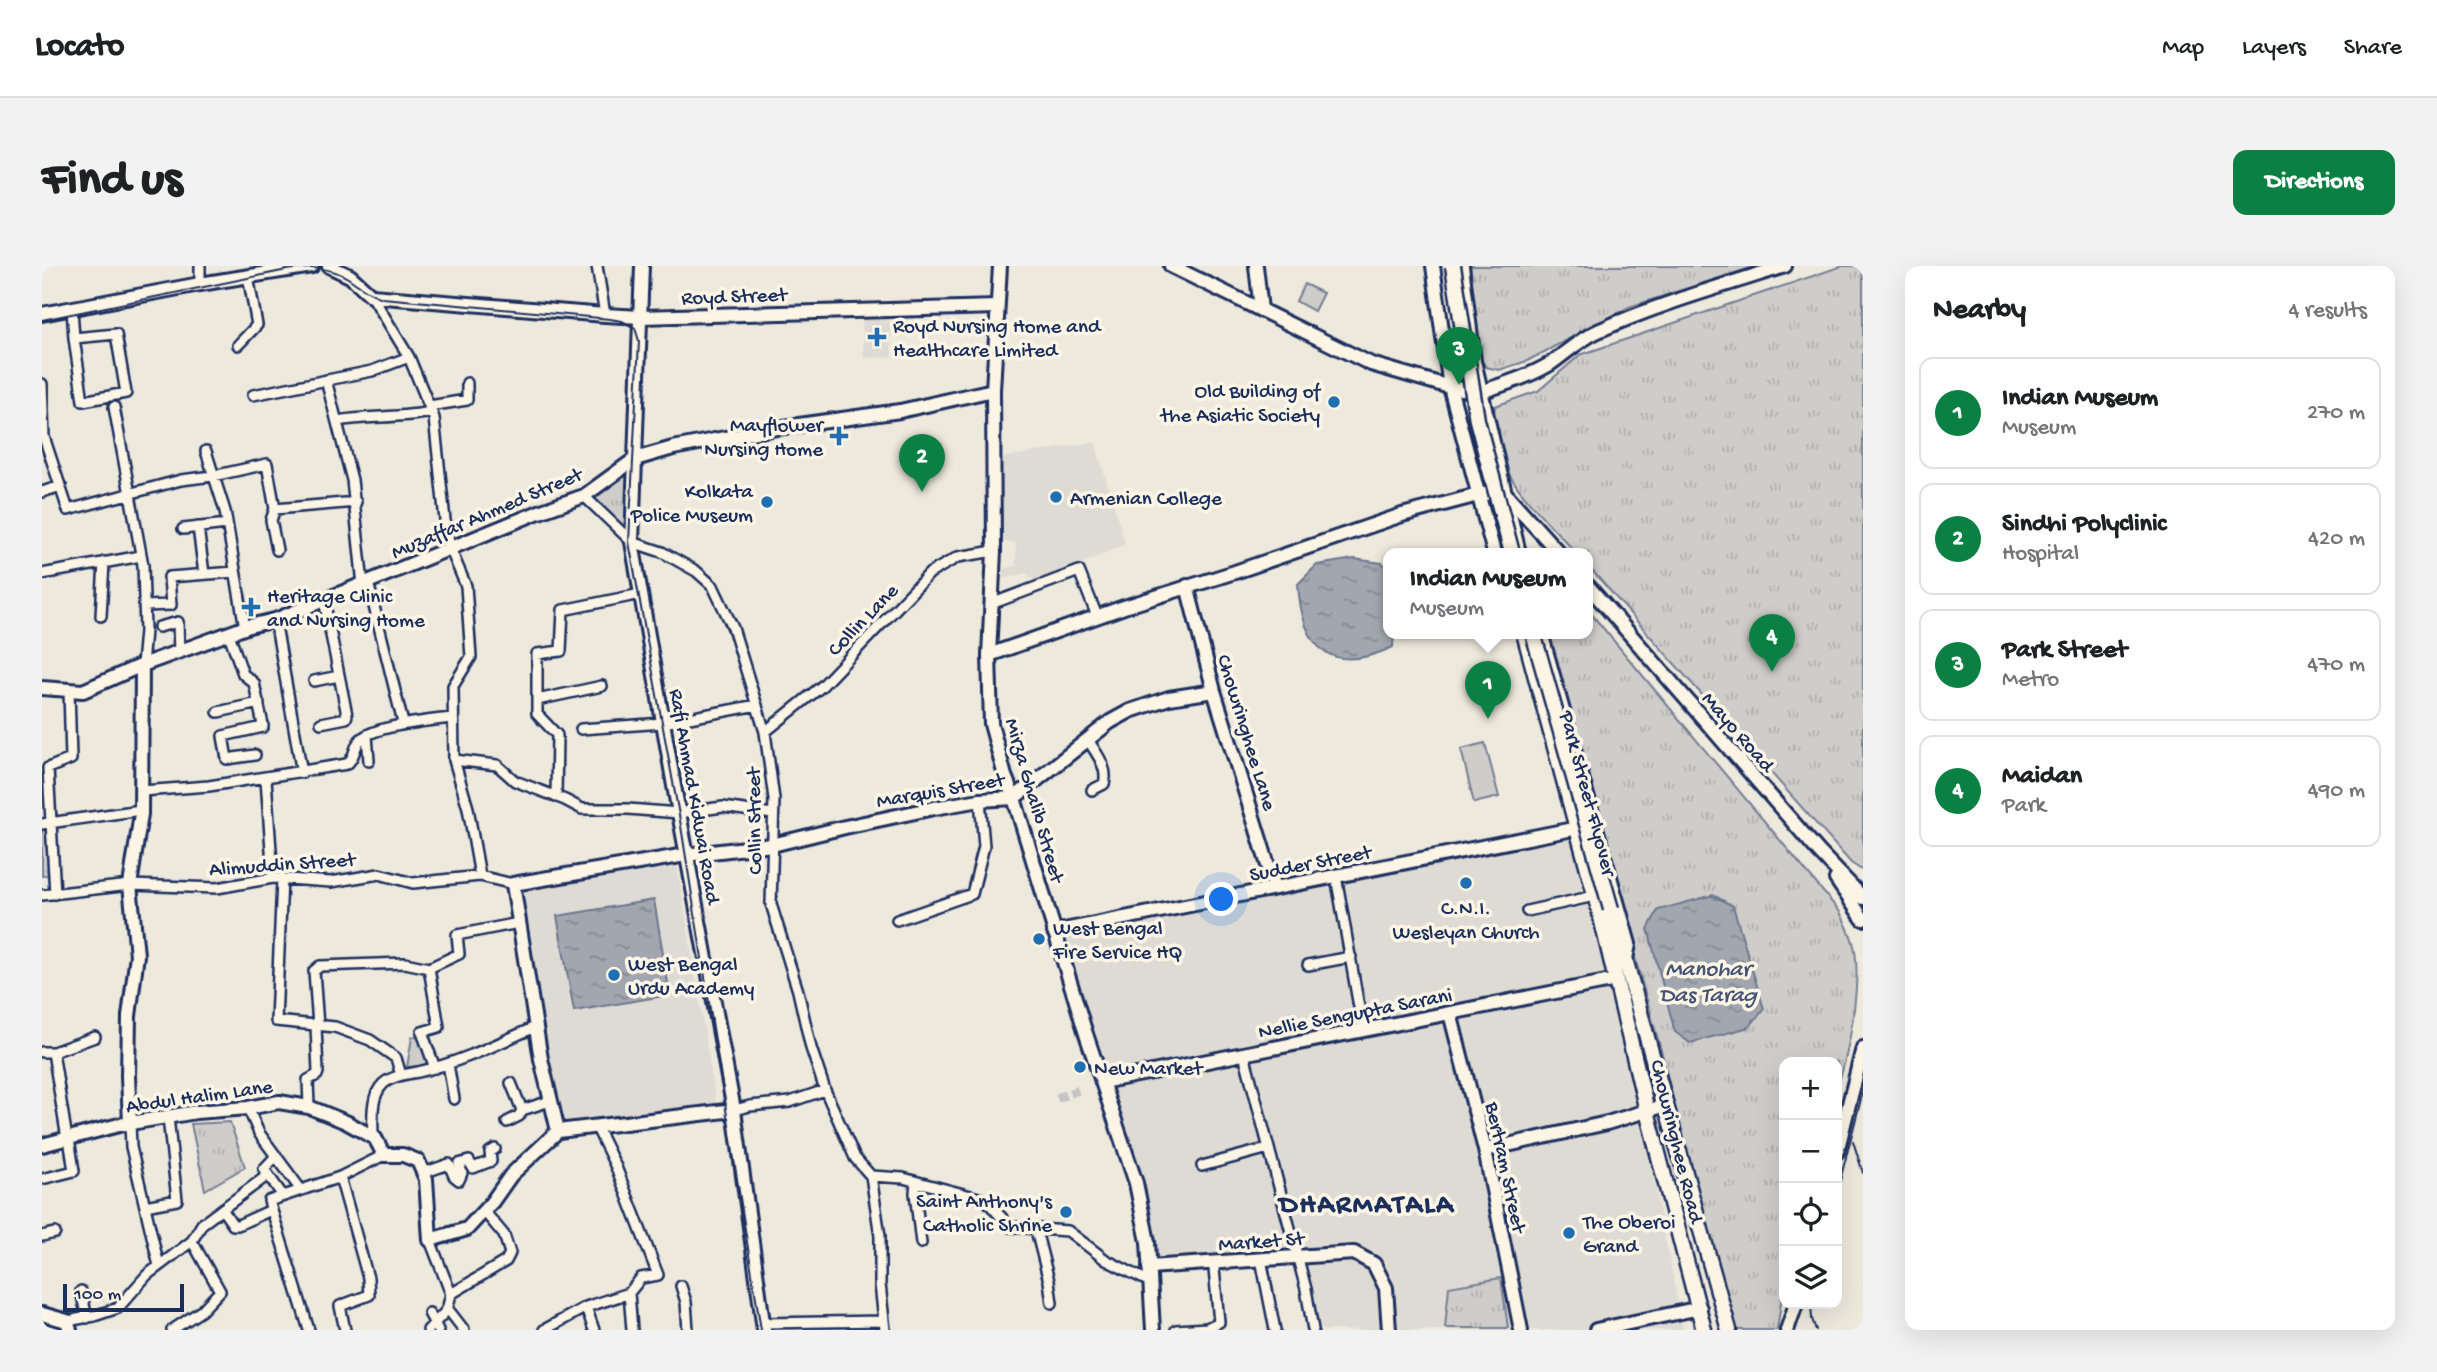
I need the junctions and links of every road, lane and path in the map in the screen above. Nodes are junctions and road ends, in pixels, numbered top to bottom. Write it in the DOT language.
graph roads {
  1 [pos="200,266"];
  2 [pos="312,266"];
  3 [pos="597,266"];
  4 [pos="642,266"];
  5 [pos="1000,266"];
  6 [pos="1171,266"];
  7 [pos="1256,266"];
  8 [pos="1433,266"];
  9 [pos="1443,266"];
  10 [pos="1453,266"];
  11 [pos="1462,266"];
  12 [pos="1785,266"];
  13 [pos="334,267"];
  14 [pos="287,268"];
  15 [pos="248,276"];
  16 [pos="200,284"];
  17 [pos="372,296"];
  18 [pos="997,307"];
  19 [pos="72,309"];
  20 [pos="1261,310"];
  21 [pos="42,314"];
  22 [pos="605,315"];
  23 [pos="641,317"];
  24 [pos="74,338"];
  25 [pos="238,345"];
  26 [pos="410,357"];
  27 [pos="326,380"];
  28 [pos="467,383"];
  29 [pos="42,384"];
  30 [pos="1450,387"];
  31 [pos="993,390"];
  32 [pos="1481,392"];
  33 [pos="253,395"];
  34 [pos="114,407"];
  35 [pos="430,409"];
  36 [pos="337,421"];
  37 [pos="206,452"];
  38 [pos="635,459"];
  39 [pos="213,476"];
  40 [pos="61,486"];
  41 [pos="42,492"];
  42 [pos="130,492"];
  43 [pos="1504,492"];
  44 [pos="1478,495"];
  45 [pos="584,496"];
  46 [pos="356,502"];
  47 [pos="275,509"];
  48 [pos="227,524"];
  49 [pos="198,527"];
  50 [pos="183,529"];
  51 [pos="632,542"];
  52 [pos="450,548"];
  53 [pos="1493,548"];
  54 [pos="1501,548"];
  55 [pos="1511,548"];
  56 [pos="1518,548"];
  57 [pos="1554,548"];
  58 [pos="276,550"];
  59 [pos="994,551"];
  60 [pos="141,556"];
  61 [pos="104,562"];
  62 [pos="235,572"];
  63 [pos="42,574"];
  64 [pos="204,575"];
  65 [pos="366,583"];
  66 [pos="1187,586"];
  67 [pos="1593,592"];
  68 [pos="640,594"];
  69 [pos="324,600"];
  70 [pos="991,604"];
  71 [pos="144,606"];
  72 [pos="101,616"];
  73 [pos="1097,616"];
  74 [pos="275,620"];
  75 [pos="159,627"];
  76 [pos="245,628"];
  77 [pos="229,634"];
  78 [pos="1519,639"];
  79 [pos="1526,639"];
  80 [pos="1535,639"];
  81 [pos="1543,639"];
  82 [pos="179,653"];
  83 [pos="989,655"];
  84 [pos="142,666"];
  85 [pos="339,677"];
  86 [pos="314,681"];
  87 [pos="602,687"];
  88 [pos="42,688"];
  89 [pos="69,690"];
  90 [pos="1214,691"];
  91 [pos="537,700"];
  92 [pos="259,703"];
  93 [pos="757,705"];
  94 [pos="218,712"];
  95 [pos="452,718"];
  96 [pos="321,723"];
  97 [pos="403,723"];
  98 [pos="663,723"];
  99 [pos="581,729"];
  100 [pos="765,732"];
  101 [pos="367,735"];
  102 [pos="1088,740"];
  103 [pos="255,755"];
  104 [pos="454,760"];
  105 [pos="369,761"];
  106 [pos="302,773"];
  107 [pos="266,779"];
  108 [pos="1092,790"];
  109 [pos="142,792"];
  110 [pos="556,797"];
  111 [pos="1014,797"];
  112 [pos="980,800"];
  113 [pos="46,808"];
  114 [pos="141,810"];
  115 [pos="679,813"];
  116 [pos="773,814"];
  117 [pos="47,823"];
  118 [pos="1573,829"];
  119 [pos="772,845"];
  120 [pos="1819,852"];
  121 [pos="688,855"];
  122 [pos="480,876"];
  123 [pos="1336,876"];
  124 [pos="278,878"];
  125 [pos="513,884"];
  126 [pos="130,885"];
  127 [pos="1275,888"];
  128 [pos="55,894"];
  129 [pos="42,895"];
  130 [pos="1590,897"];
  131 [pos="1863,898"];
  132 [pos="1527,911"];
  133 [pos="1605,911"];
  134 [pos="1863,919"];
  135 [pos="897,920"];
  136 [pos="519,923"];
  137 [pos="1054,932"];
  138 [pos="1351,957"];
  139 [pos="1619,961"];
  140 [pos="1308,965"];
  141 [pos="429,968"];
  142 [pos="1616,980"];
  143 [pos="1450,1013"];
  144 [pos="317,1026"];
  145 [pos="535,1027"];
  146 [pos="1363,1030"];
  147 [pos="95,1037"];
  148 [pos="1863,1048"];
  149 [pos="42,1052"];
  150 [pos="53,1052"];
  151 [pos="1244,1054"];
  152 [pos="448,1064"];
  153 [pos="435,1068"];
  154 [pos="401,1075"];
  155 [pos="1102,1082"];
  156 [pos="511,1083"];
  157 [pos="825,1090"];
  158 [pos="454,1099"];
  159 [pos="550,1101"];
  160 [pos="1666,1105"];
  161 [pos="309,1107"];
  162 [pos="248,1108"];
  163 [pos="522,1110"];
  164 [pos="734,1110"];
  165 [pos="1647,1111"];
  166 [pos="168,1117"];
  167 [pos="507,1122"];
  168 [pos="130,1123"];
  169 [pos="596,1126"];
  170 [pos="558,1131"];
  171 [pos="1842,1132"];
  172 [pos="373,1137"];
  173 [pos="68,1138"];
  174 [pos="42,1145"];
  175 [pos="1269,1148"];
  176 [pos="495,1149"];
  177 [pos="1485,1150"];
  178 [pos="384,1155"];
  179 [pos="275,1157"];
  180 [pos="1202,1166"];
  181 [pos="423,1173"];
  182 [pos="268,1175"];
  183 [pos="340,1177"];
  184 [pos="871,1177"];
  185 [pos="42,1179"];
  186 [pos="916,1182"];
  187 [pos="301,1190"];
  188 [pos="283,1196"];
  189 [pos="145,1206"];
  190 [pos="222,1209"];
  191 [pos="271,1210"];
  192 [pos="484,1211"];
  193 [pos="1036,1230"];
  194 [pos="55,1233"];
  195 [pos="42,1236"];
  196 [pos="430,1240"];
  197 [pos="192,1241"];
  198 [pos="921,1243"];
  199 [pos="1297,1257"];
  200 [pos="1261,1259"];
  201 [pos="1215,1262"];
  202 [pos="159,1266"];
  203 [pos="1149,1267"];
  204 [pos="1150,1282"];
  205 [pos="681,1286"];
  206 [pos="81,1291"];
  207 [pos="629,1293"];
  208 [pos="451,1294"];
  209 [pos="1052,1303"];
  210 [pos="586,1307"];
  211 [pos="447,1308"];
  212 [pos="1700,1308"];
  213 [pos="1794,1309"];
  214 [pos="429,1313"];
  215 [pos="42,1314"];
  216 [pos="87,1318"];
  217 [pos="885,1325"];
  218 [pos="69,1326"];
  219 [pos="1636,1326"];
  220 [pos="764,1327"];
  221 [pos="433,1328"];
  222 [pos="548,1329"];
  223 [pos="1604,1329"];
  224 [pos="172,1330"];
  225 [pos="309,1330"];
  226 [pos="345,1330"];
  227 [pos="464,1330"];
  228 [pos="594,1330"];
  229 [pos="632,1330"];
  230 [pos="688,1330"];
  231 [pos="1153,1330"];
  232 [pos="1176,1330"];
  233 [pos="1275,1330"];
  234 [pos="1313,1330"];
  235 [pos="1390,1330"];
  236 [pos="1521,1330"];
  237 [pos="1704,1330"];
  238 [pos="1729,1330"];
  239 [pos="1787,1330"];
  1 -- 16 [label="street"];
  2 -- 14 [label="street"];
  3 -- 22 [label="street"];
  4 -- 23 [label="street, Rafi Ahmad Kidwai Road"];
  5 -- 18 [label="street, Mirza Ghalib Street"];
  6 -- 20 [label="street"];
  7 -- 20 [label="street"];
  8 -- 30 [label="street"];
  9 -- 54 [label="main road"];
  10 -- 55 [label="main road, bridge"];
  11 -- 32 [label="street"];
  12 -- 32 [label="street"];
  13 -- 17 [label="street"];
  14 -- 15 [label="street"];
  15 -- 16 [label="street"];
  15 -- 25 [label="street"];
  16 -- 19 [label="street"];
  17 -- 22 [label="street, Royd Street"];
  17 -- 26 [label="street"];
  18 -- 23 [label="street, Royd Street"];
  18 -- 31 [label="street, Mirza Ghalib Street"];
  19 -- 21 [label="street"];
  19 -- 24 [label="street"];
  20 -- 30 [label="street"];
  22 -- 23 [label="street, Royd Street"];
  23 -- 38 [label="street, Rafi Ahmad Kidwai Road"];
  24 -- 24 [label="street"];
  26 -- 27 [label="street"];
  26 -- 35 [label="street"];
  27 -- 33 [label="street"];
  27 -- 36 [label="street"];
  28 -- 35 [label="street"];
  29 -- 40 [label="street"];
  30 -- 32 [label="street"];
  30 -- 44 [label="street"];
  31 -- 38 [label="street, Muzaffar Ahmed Street"];
  31 -- 59 [label="street, Mirza Ghalib Street"];
  32 -- 43 [label="street"];
  34 -- 42 [label="street"];
  35 -- 36 [label="street"];
  35 -- 52 [label="street"];
  36 -- 46 [label="street"];
  37 -- 39 [label="street"];
  38 -- 45 [label="street, Muzaffar Ahmed Street"];
  38 -- 51 [label="street, Rafi Ahmad Kidwai Road"];
  39 -- 42 [label="street"];
  39 -- 47 [label="street"];
  39 -- 48 [label="street"];
  40 -- 41 [label="street"];
  40 -- 42 [label="street"];
  42 -- 60 [label="street"];
  43 -- 44 [label="street"];
  43 -- 56 [label="street"];
  43 -- 57 [label="street"];
  44 -- 53 [label="street"];
  44 -- 66 [label="street"];
  45 -- 51 [label="street, Collin Street"];
  45 -- 52 [label="street, Muzaffar Ahmed Street"];
  46 -- 47 [label="street"];
  46 -- 65 [label="street"];
  47 -- 58 [label="street"];
  48 -- 49 [label="street"];
  48 -- 62 [label="street"];
  49 -- 50 [label="street"];
  49 -- 64 [label="street"];
  51 -- 68 [label="street, Rafi Ahmad Kidwai Road"];
  51 -- 93 [label="street, Collin Street"];
  52 -- 65 [label="street, Muzaffar Ahmed Street"];
  52 -- 95 [label="street"];
  59 -- 70 [label="street, Mirza Ghalib Street"];
  59 -- 100 [label="street, Collin Lane"];
  60 -- 61 [label="street"];
  60 -- 71 [label="street"];
  61 -- 63 [label="street"];
  61 -- 72 [label="street"];
  62 -- 64 [label="street"];
  62 -- 76 [label="street"];
  64 -- 71 [label="street"];
  65 -- 69 [label="street, Muzaffar Ahmed Street"];
  65 -- 97 [label="street"];
  66 -- 73 [label="street"];
  66 -- 90 [label="street, Chowringhee Lane"];
  67 -- 120 [label="street, Mayo Road"];
  68 -- 91 [label="street"];
  68 -- 98 [label="street, Rafi Ahmad Kidwai Road"];
  69 -- 74 [label="street, Muzaffar Ahmed Street"];
  69 -- 85 [label="street"];
  70 -- 73 [label="street"];
  70 -- 83 [label="street, Mirza Ghalib Street"];
  71 -- 84 [label="street"];
  73 -- 83 [label="street"];
  74 -- 76 [label="street, Muzaffar Ahmed Street"];
  74 -- 106 [label="street"];
  75 -- 82 [label="street"];
  76 -- 77 [label="street, Muzaffar Ahmed Street"];
  77 -- 82 [label="street, Muzaffar Ahmed Street"];
  77 -- 92 [label="street"];
  78 -- 118 [label="street"];
  79 -- 133 [label="main road, Park Street Flyover"];
  80 -- 133 [label="main road, Park Street Flyover, bridge"];
  81 -- 139 [label="street"];
  82 -- 84 [label="street, Muzaffar Ahmed Street"];
  83 -- 111 [label="street, Mirza Ghalib Street"];
  84 -- 89 [label="street, Muzaffar Ahmed Street"];
  84 -- 109 [label="street"];
  85 -- 86 [label="street"];
  85 -- 96 [label="street"];
  87 -- 91 [label="street"];
  88 -- 89 [label="street, Muzaffar Ahmed Street"];
  89 -- 113 [label="street"];
  90 -- 102 [label="street, Marquis Street"];
  90 -- 127 [label="street, Chowringhee Lane"];
  91 -- 110 [label="street"];
  92 -- 94 [label="street"];
  92 -- 103 [label="street"];
  93 -- 98 [label="street"];
  93 -- 100 [label="street, Collin Street"];
  95 -- 97 [label="street"];
  95 -- 104 [label="street"];
  97 -- 101 [label="street"];
  98 -- 99 [label="street"];
  98 -- 115 [label="street, Rafi Ahmad Kidwai Road"];
  100 -- 116 [label="street, Collin Street"];
  101 -- 105 [label="street"];
  101 -- 106 [label="street"];
  102 -- 108 [label="street"];
  102 -- 111 [label="street, Marquis Street"];
  104 -- 110 [label="street"];
  104 -- 122 [label="street"];
  106 -- 107 [label="street"];
  107 -- 109 [label="street"];
  107 -- 124 [label="street"];
  109 -- 114 [label="street"];
  110 -- 115 [label="street"];
  111 -- 112 [label="street, Marquis Street"];
  111 -- 137 [label="street, Mirza Ghalib Street"];
  112 -- 119 [label="street, Marquis Street"];
  112 -- 135 [label="street"];
  113 -- 117 [label="street"];
  114 -- 117 [label="street"];
  114 -- 126 [label="street"];
  115 -- 116 [label="street"];
  115 -- 121 [label="street, Rafi Ahmad Kidwai Road"];
  116 -- 119 [label="street, Collin Street"];
  117 -- 128 [label="street"];
  118 -- 123 [label="street, Sudder Street"];
  118 -- 130 [label="street"];
  119 -- 121 [label="street, Marquis Street"];
  119 -- 157 [label="street, Collin Street"];
  120 -- 131 [label="street, Mayo Road"];
  120 -- 134 [label="street"];
  121 -- 125 [label="street, Alimuddin Street"];
  121 -- 164 [label="street, Rafi Ahmad Kidwai Road"];
  122 -- 124 [label="street, Alimuddin Street"];
  122 -- 125 [label="street, Alimuddin Street"];
  123 -- 127 [label="street, Sudder Street"];
  123 -- 138 [label="street"];
  124 -- 126 [label="street, Alimuddin Street"];
  124 -- 144 [label="street"];
  125 -- 136 [label="street"];
  126 -- 128 [label="street, Alimuddin Street"];
  126 -- 168 [label="street"];
  127 -- 137 [label="street, Sudder Street"];
  128 -- 129 [label="street, Alimuddin Street"];
  130 -- 132 [label="street"];
  130 -- 139 [label="street"];
  133 -- 139 [label="main road, Park Street Flyover"];
  136 -- 141 [label="street"];
  136 -- 145 [label="street"];
  137 -- 155 [label="street, Mirza Ghalib Street"];
  138 -- 140 [label="street"];
  138 -- 146 [label="street"];
  139 -- 142 [label="main road, Chowringhee Road"];
  139 -- 160 [label="main road, Chowringhee Road"];
  141 -- 144 [label="street"];
  141 -- 153 [label="street"];
  142 -- 143 [label="street, Nellie Sengupta Sarani"];
  142 -- 165 [label="main road, Chowringhee Road"];
  143 -- 146 [label="street, Nellie Sengupta Sarani"];
  143 -- 177 [label="street, Bertram Street"];
  144 -- 154 [label="street"];
  144 -- 161 [label="street"];
  145 -- 152 [label="street"];
  145 -- 159 [label="street"];
  146 -- 151 [label="street, Nellie Sengupta Sarani"];
  147 -- 150 [label="street"];
  148 -- 171 [label="street"];
  149 -- 150 [label="street"];
  150 -- 173 [label="street"];
  151 -- 155 [label="street, Nellie Sengupta Sarani"];
  151 -- 175 [label="street"];
  152 -- 153 [label="street"];
  152 -- 158 [label="street"];
  153 -- 154 [label="street"];
  154 -- 172 [label="street"];
  155 -- 203 [label="street, Mirza Ghalib Street"];
  156 -- 163 [label="street"];
  157 -- 164 [label="street"];
  157 -- 184 [label="street, Collin Street"];
  159 -- 163 [label="street"];
  159 -- 170 [label="street"];
  160 -- 165 [label="street"];
  160 -- 238 [label="main road, Chowringhee Road"];
  161 -- 162 [label="street, Abdul Halim Lane"];
  161 -- 172 [label="street, Abdul Halim Lane"];
  162 -- 166 [label="street, Abdul Halim Lane"];
  162 -- 179 [label="street"];
  163 -- 167 [label="street"];
  164 -- 169 [label="street"];
  164 -- 220 [label="street, Rafi Ahmad Kidwai Road"];
  165 -- 177 [label="street"];
  165 -- 212 [label="main road, Chowringhee Road"];
  166 -- 168 [label="street, Abdul Halim Lane"];
  166 -- 189 [label="street"];
  168 -- 173 [label="street, Abdul Halim Lane"];
  168 -- 189 [label="street"];
  169 -- 170 [label="street"];
  169 -- 207 [label="street"];
  170 -- 192 [label="street"];
  172 -- 178 [label="street"];
  173 -- 174 [label="street, Abdul Halim Lane"];
  173 -- 185 [label="street"];
  175 -- 180 [label="street"];
  175 -- 199 [label="street"];
  176 -- 181 [label="street"];
  177 -- 236 [label="street, Bertram Street"];
  178 -- 181 [label="street"];
  178 -- 183 [label="street"];
  179 -- 182 [label="street"];
  179 -- 187 [label="street"];
  181 -- 196 [label="street"];
  182 -- 188 [label="street"];
  182 -- 190 [label="street"];
  183 -- 187 [label="street"];
  183 -- 226 [label="street"];
  184 -- 186 [label="street"];
  184 -- 217 [label="street"];
  186 -- 193 [label="street"];
  186 -- 198 [label="street"];
  187 -- 188 [label="street"];
  188 -- 191 [label="street"];
  189 -- 202 [label="street"];
  190 -- 191 [label="street"];
  190 -- 197 [label="street"];
  191 -- 225 [label="street"];
  192 -- 196 [label="street"];
  192 -- 208 [label="street"];
  193 -- 204 [label="street"];
  193 -- 209 [label="street"];
  194 -- 195 [label="street"];
  196 -- 208 [label="street"];
  197 -- 202 [label="street"];
  197 -- 224 [label="street"];
  199 -- 200 [label="street, Market St"];
  199 -- 234 [label="street"];
  199 -- 235 [label="street, Market St"];
  200 -- 201 [label="street, Market St"];
  200 -- 233 [label="street"];
  201 -- 203 [label="street, Market St"];
  201 -- 232 [label="street"];
  202 -- 216 [label="street"];
  203 -- 204 [label="street, Mirza Ghalib Street"];
  204 -- 231 [label="street, Mirza Ghalib Street"];
  205 -- 230 [label="street"];
  206 -- 216 [label="street"];
  207 -- 210 [label="street"];
  207 -- 229 [label="street"];
  208 -- 211 [label="street"];
  210 -- 222 [label="street"];
  210 -- 228 [label="street"];
  211 -- 221 [label="street"];
  211 -- 227 [label="street"];
  212 -- 219 [label="street"];
  212 -- 237 [label="main road, Chowringhee Road"];
  213 -- 239 [label="street"];
  214 -- 221 [label="street"];
  215 -- 218 [label="street"];
  216 -- 218 [label="street"];
  217 -- 220 [label="street"];
  219 -- 223 [label="street"];
}
